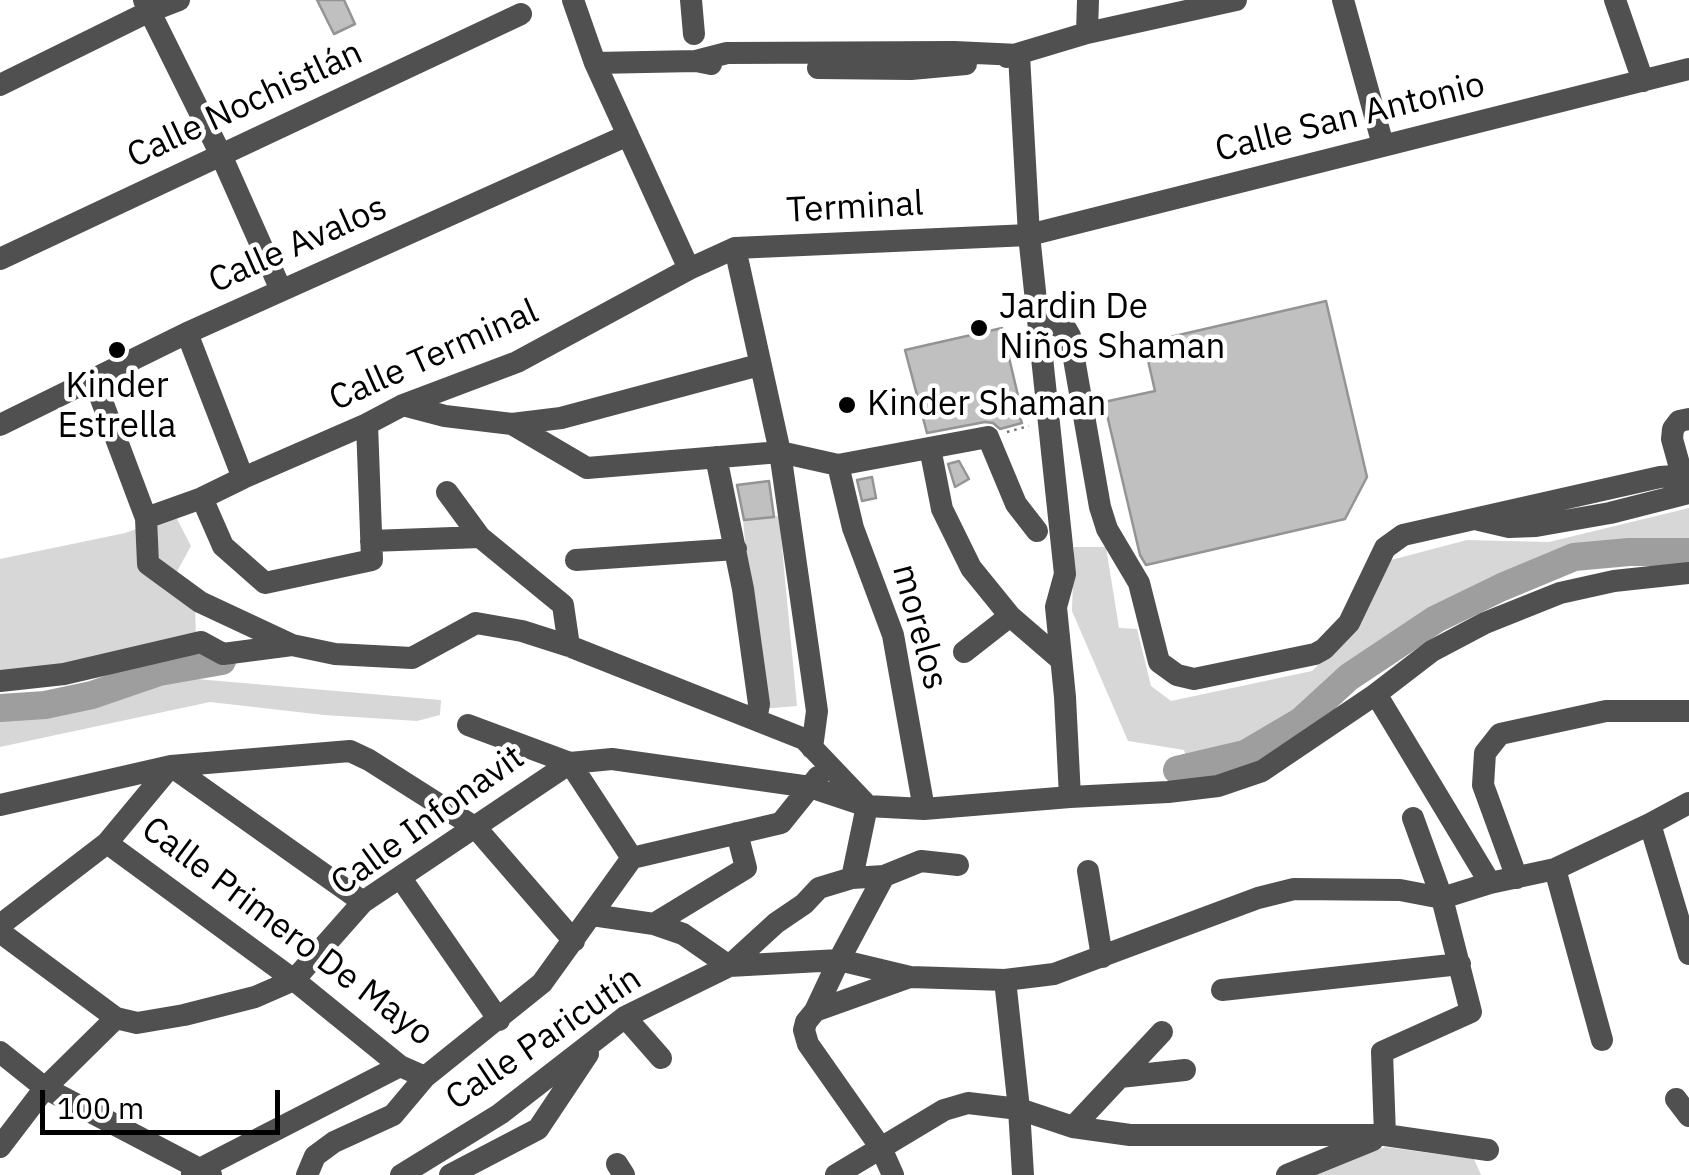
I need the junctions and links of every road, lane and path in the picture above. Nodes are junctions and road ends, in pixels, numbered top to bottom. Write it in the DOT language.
graph roads {
  1 [pos="179,0"];
  2 [pos="573,0"];
  3 [pos="690,0"];
  4 [pos="1088,0"];
  5 [pos="1236,0"];
  6 [pos="1343,0"];
  7 [pos="1615,0"];
  8 [pos="146,6"];
  9 [pos="521,14"];
  10 [pos="1087,33"];
  11 [pos="694,34"];
  12 [pos="1019,55"];
  13 [pos="595,62"];
  14 [pos="1689,69"];
  15 [pos="1643,81"];
  16 [pos="0,85"];
  17 [pos="628,135"];
  18 [pos="1383,145"];
  19 [pos="221,155"];
  20 [pos="1029,235"];
  21 [pos="735,248"];
  22 [pos="0,259"];
  23 [pos="689,269"];
  24 [pos="281,290"];
  25 [pos="1039,319"];
  26 [pos="187,333"];
  27 [pos="759,365"];
  28 [pos="94,380"];
  29 [pos="403,406"];
  30 [pos="1689,419"];
  31 [pos="1049,420"];
  32 [pos="367,424"];
  33 [pos="512,424"];
  34 [pos="0,425"];
  35 [pos="988,437"];
  36 [pos="930,448"];
  37 [pos="780,452"];
  38 [pos="716,458"];
  39 [pos="838,465"];
  40 [pos="243,478"];
  41 [pos="1687,481"];
  42 [pos="447,492"];
  43 [pos="202,498"];
  44 [pos="146,518"];
  45 [pos="1037,531"];
  46 [pos="480,537"];
  47 [pos="736,549"];
  48 [pos="372,550"];
  49 [pos="576,560"];
  50 [pos="1689,573"];
  51 [pos="200,602"];
  52 [pos="1010,616"];
  53 [pos="202,642"];
  54 [pos="292,646"];
  55 [pos="569,646"];
  56 [pos="964,652"];
  57 [pos="1061,660"];
  58 [pos="0,681"];
  59 [pos="1376,694"];
  60 [pos="1689,711"];
  61 [pos="756,720"];
  62 [pos="468,725"];
  63 [pos="820,756"];
  64 [pos="570,764"];
  65 [pos="170,766"];
  66 [pos="810,787"];
  67 [pos="1070,797"];
  68 [pos="1689,803"];
  69 [pos="0,805"];
  70 [pos="867,806"];
  71 [pos="924,810"];
  72 [pos="1413,818"];
  73 [pos="1650,824"];
  74 [pos="476,828"];
  75 [pos="736,833"];
  76 [pos="107,843"];
  77 [pos="632,858"];
  78 [pos="958,865"];
  79 [pos="1555,869"];
  80 [pos="1088,871"];
  81 [pos="884,876"];
  82 [pos="400,877"];
  83 [pos="852,878"];
  84 [pos="1516,878"];
  85 [pos="1490,883"];
  86 [pos="1442,898"];
  87 [pos="363,902"];
  88 [pos="592,915"];
  89 [pos="654,924"];
  90 [pos="0,928"];
  91 [pos="574,940"];
  92 [pos="1689,954"];
  93 [pos="1102,957"];
  94 [pos="839,960"];
  95 [pos="1460,964"];
  96 [pos="728,966"];
  97 [pos="910,977"];
  98 [pos="294,980"];
  99 [pos="1006,980"];
  100 [pos="1222,990"];
  101 [pos="815,1012"];
  102 [pos="625,1017"];
  103 [pos="116,1018"];
  104 [pos="499,1020"];
  105 [pos="1162,1032"];
  106 [pos="598,1038"];
  107 [pos="1602,1040"];
  108 [pos="0,1052"];
  109 [pos="661,1058"];
  110 [pos="400,1066"];
  111 [pos="1185,1070"];
  112 [pos="1120,1077"];
  113 [pos="425,1078"];
  114 [pos="45,1088"];
  115 [pos="1019,1110"];
  116 [pos="1073,1127"];
  117 [pos="1386,1136"];
  118 [pos="0,1146"];
  119 [pos="881,1148"];
  120 [pos="1488,1150"];
  121 [pos="200,1173"];
  122 [pos="307,1175"];
  123 [pos="401,1175"];
  124 [pos="450,1175"];
  125 [pos="836,1175"];
  126 [pos="893,1175"];
  127 [pos="1023,1175"];
  128 [pos="1287,1175"];
  1 -- 8 [label="street"];
  2 -- 13 [label="street"];
  3 -- 11 [label="street"];
  4 -- 10 [label="street"];
  5 -- 10 [label="street"];
  6 -- 18 [label="street"];
  7 -- 15 [label="street"];
  8 -- 16 [label="street"];
  8 -- 19 [label="street"];
  9 -- 19 [label="street, Calle Nochistlán"];
  10 -- 12 [label="street"];
  12 -- 13 [label="street"];
  12 -- 20 [label="street"];
  13 -- 17 [label="street"];
  14 -- 15 [label="street, Calle San Antonio"];
  15 -- 18 [label="street, Calle San Antonio"];
  17 -- 23 [label="street"];
  17 -- 24 [label="street, Calle Avalos"];
  18 -- 20 [label="street, Calle San Antonio"];
  19 -- 22 [label="street, Calle Nochistlán"];
  19 -- 24 [label="street"];
  20 -- 21 [label="street, Terminal"];
  20 -- 25 [label="street"];
  21 -- 23 [label="street, Terminal"];
  21 -- 27 [label="street"];
  23 -- 29 [label="street, Calle Terminal"];
  24 -- 26 [label="street, Calle Avalos"];
  25 -- 31 [label="street"];
  25 -- 41 [label="street"];
  26 -- 28 [label="street, Calle Avalos"];
  26 -- 40 [label="street"];
  27 -- 33 [label="street"];
  27 -- 37 [label="street"];
  28 -- 34 [label="street, Calle Avalos"];
  28 -- 44 [label="street"];
  29 -- 32 [label="street, Calle Terminal"];
  29 -- 33 [label="street"];
  30 -- 41 [label="street"];
  31 -- 35 [label="path"];
  31 -- 57 [label="street"];
  32 -- 40 [label="street, Calle Terminal"];
  32 -- 48 [label="street"];
  33 -- 38 [label="street"];
  35 -- 36 [label="street"];
  35 -- 45 [label="street"];
  36 -- 39 [label="street"];
  36 -- 52 [label="street, morelos"];
  37 -- 38 [label="street"];
  37 -- 39 [label="street"];
  37 -- 63 [label="street"];
  38 -- 47 [label="street"];
  39 -- 71 [label="street, morelos"];
  40 -- 43 [label="street, Calle Terminal"];
  42 -- 46 [label="street"];
  43 -- 44 [label="street, Calle Terminal"];
  43 -- 48 [label="street"];
  44 -- 51 [label="street"];
  46 -- 48 [label="street"];
  46 -- 55 [label="street"];
  47 -- 49 [label="street"];
  47 -- 61 [label="street"];
  50 -- 59 [label="street"];
  51 -- 53 [label="street"];
  51 -- 54 [label="street"];
  52 -- 56 [label="street"];
  52 -- 57 [label="street, morelos"];
  53 -- 54 [label="street"];
  53 -- 58 [label="street"];
  54 -- 55 [label="street"];
  55 -- 61 [label="street"];
  57 -- 67 [label="street"];
  59 -- 67 [label="street"];
  59 -- 85 [label="street"];
  60 -- 84 [label="street"];
  61 -- 63 [label="street"];
  62 -- 64 [label="street"];
  63 -- 66 [label="street"];
  63 -- 70 [label="street"];
  64 -- 66 [label="street"];
  64 -- 74 [label="street, Calle Infonavit"];
  64 -- 77 [label="street"];
  65 -- 69 [label="street"];
  65 -- 74 [label="street"];
  65 -- 76 [label="street"];
  65 -- 87 [label="street"];
  66 -- 70 [label="street"];
  66 -- 75 [label="street"];
  67 -- 71 [label="street"];
  68 -- 73 [label="street"];
  70 -- 71 [label="street"];
  70 -- 83 [label="street"];
  72 -- 86 [label="street"];
  73 -- 79 [label="street"];
  73 -- 92 [label="street"];
  74 -- 82 [label="street, Calle Infonavit"];
  74 -- 91 [label="street"];
  75 -- 77 [label="street"];
  75 -- 89 [label="street"];
  76 -- 90 [label="street"];
  76 -- 98 [label="street, Calle Primero De Mayo"];
  77 -- 88 [label="street"];
  78 -- 81 [label="street"];
  79 -- 84 [label="street"];
  79 -- 107 [label="street"];
  80 -- 93 [label="street"];
  81 -- 83 [label="street"];
  81 -- 94 [label="street"];
  82 -- 87 [label="street, Calle Infonavit"];
  82 -- 104 [label="street"];
  83 -- 96 [label="street"];
  84 -- 85 [label="street"];
  85 -- 86 [label="street"];
  86 -- 93 [label="street"];
  86 -- 95 [label="street"];
  87 -- 98 [label="street, Calle Infonavit"];
  88 -- 89 [label="street"];
  88 -- 91 [label="street"];
  89 -- 96 [label="street"];
  90 -- 103 [label="street"];
  91 -- 104 [label="street"];
  93 -- 99 [label="street"];
  94 -- 96 [label="street"];
  94 -- 97 [label="street"];
  94 -- 101 [label="street"];
  95 -- 100 [label="street"];
  95 -- 117 [label="street"];
  96 -- 102 [label="street, Calle Paricutín"];
  97 -- 99 [label="street"];
  97 -- 101 [label="street"];
  98 -- 103 [label="street, Calle Infonavit"];
  98 -- 110 [label="street, Calle Primero De Mayo"];
  99 -- 115 [label="street"];
  101 -- 119 [label="street"];
  102 -- 106 [label="street, Calle Paricutín"];
  102 -- 109 [label="street"];
  103 -- 114 [label="street"];
  104 -- 113 [label="street"];
  105 -- 112 [label="street"];
  106 -- 123 [label="street, Calle Paricutín"];
  106 -- 124 [label="street"];
  108 -- 114 [label="street"];
  110 -- 113 [label="street, Calle Primero De Mayo"];
  110 -- 121 [label="street"];
  111 -- 112 [label="street"];
  112 -- 116 [label="street"];
  113 -- 122 [label="street"];
  114 -- 118 [label="street"];
  114 -- 121 [label="street"];
  115 -- 116 [label="street"];
  115 -- 119 [label="street"];
  115 -- 127 [label="street"];
  116 -- 117 [label="street"];
  117 -- 120 [label="street"];
  117 -- 128 [label="street"];
  119 -- 125 [label="street"];
  119 -- 126 [label="street"];
}
